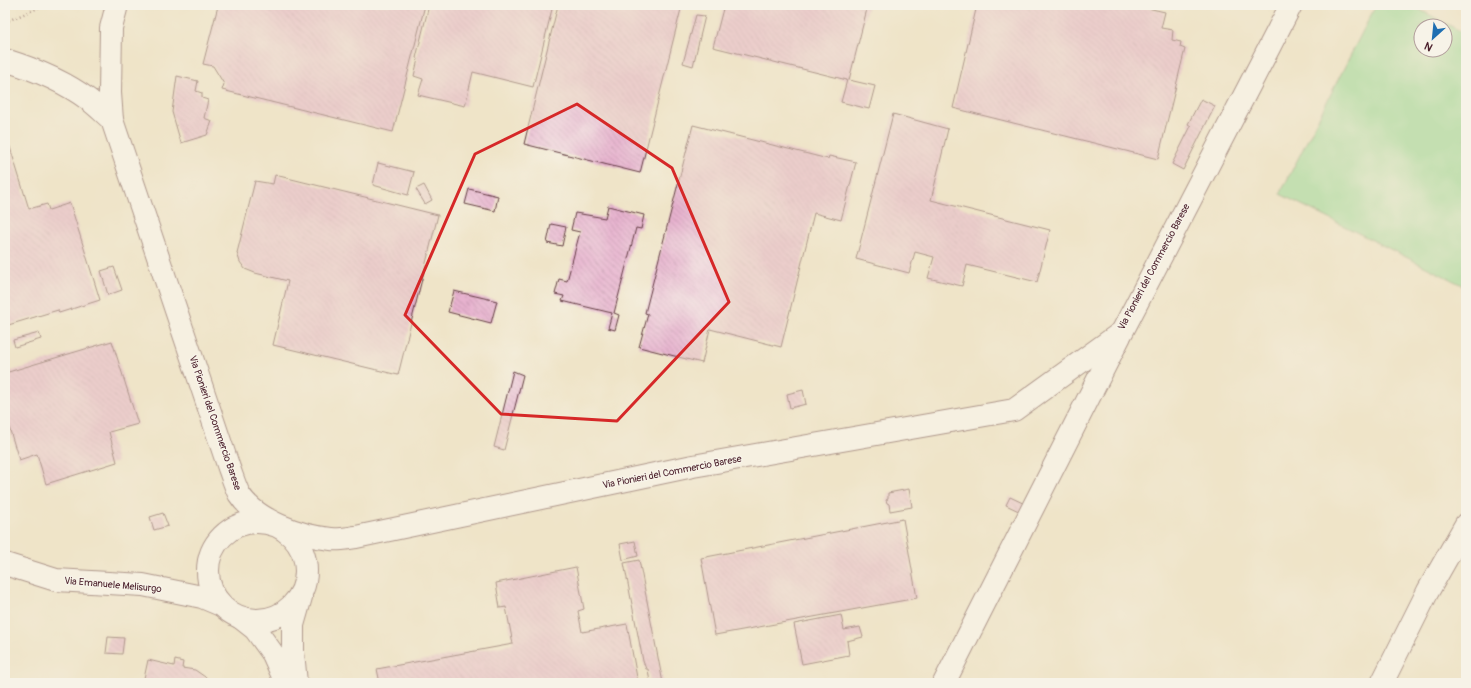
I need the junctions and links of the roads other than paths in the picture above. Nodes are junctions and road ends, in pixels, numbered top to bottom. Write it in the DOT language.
graph roads {
  1 [pos="117,5"];
  2 [pos="1291,5"];
  3 [pos="5,60"];
  4 [pos="112,120"];
  5 [pos="1122,332"];
  6 [pos="1466,524"];
  7 [pos="281,526"];
  8 [pos="5,564"];
  9 [pos="302,595"];
  10 [pos="221,605"];
  11 [pos="241,618"];
  12 [pos="286,683"];
  13 [pos="296,683"];
  14 [pos="944,683"];
  15 [pos="1382,683"];
  1 -- 4 [label="street"];
  2 -- 5 [label="street, Via Pionieri del Commercio Barese"];
  3 -- 4 [label="street"];
  4 -- 7 [label="street, Via Pionieri del Commercio Barese"];
  5 -- 7 [label="street, Via Pionieri del Commercio Barese"];
  5 -- 14 [label="street"];
  6 -- 15 [label="street"];
  7 -- 9 [label="street"];
  7 -- 10 [label="street"];
  8 -- 10 [label="street, Via Emanuele Melisurgo"];
  9 -- 11 [label="street"];
  9 -- 13 [label="street"];
  10 -- 11 [label="street"];
  11 -- 12 [label="street"];
}
